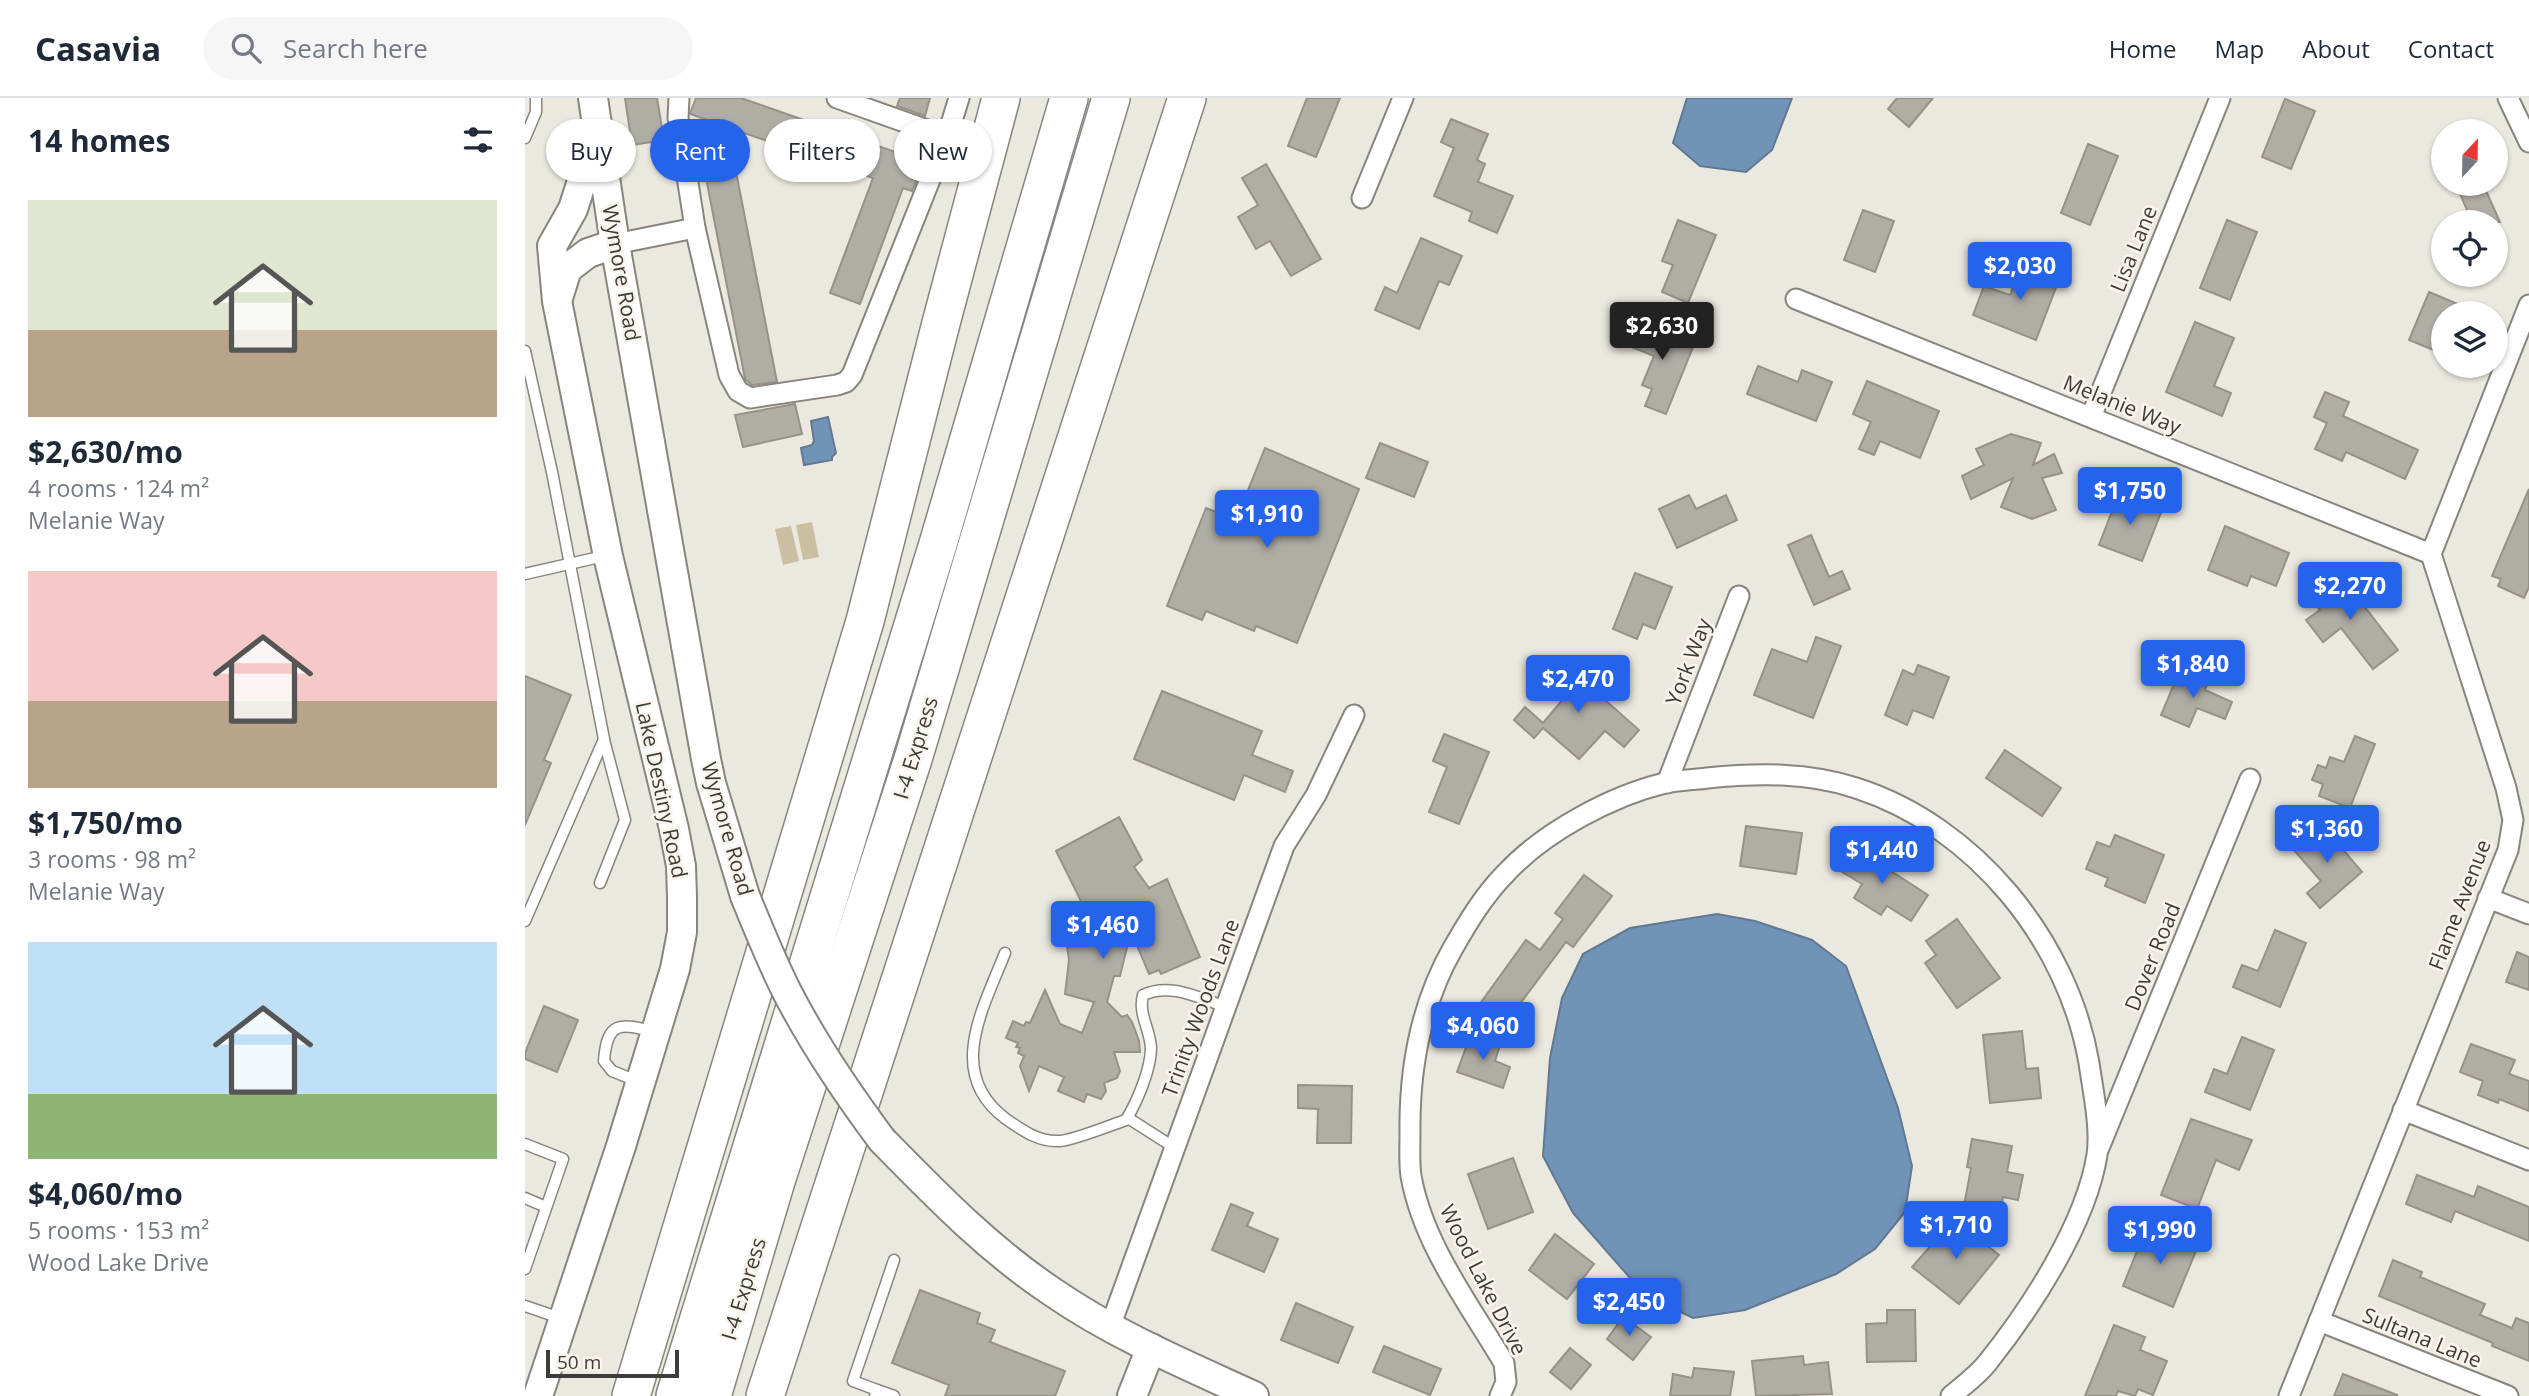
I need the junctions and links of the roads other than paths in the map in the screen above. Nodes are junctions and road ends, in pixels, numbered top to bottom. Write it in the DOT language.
graph roads {
  1 [pos="537,98"];
  2 [pos="593,98"];
  3 [pos="679,98"];
  4 [pos="837,98"];
  5 [pos="959,98"];
  6 [pos="1002,98"];
  7 [pos="1069,98"];
  8 [pos="1111,98"];
  9 [pos="1187,98"];
  10 [pos="1403,98"];
  11 [pos="2220,98"];
  12 [pos="2508,98"];
  13 [pos="596,119"];
  14 [pos="896,119"];
  15 [pos="953,119"];
  16 [pos="525,138"];
  17 [pos="2529,142"];
  18 [pos="582,182"];
  19 [pos="606,182"];
  20 [pos="929,182"];
  21 [pos="1362,198"];
  22 [pos="695,228"];
  23 [pos="615,244"];
  24 [pos="1795,299"];
  25 [pos="557,301"];
  26 [pos="2529,305"];
  27 [pos="525,351"];
  28 [pos="2091,417"];
  29 [pos="2431,554"];
  30 [pos="608,556"];
  31 [pos="568,564"];
  32 [pos="525,574"];
  33 [pos="1739,596"];
  34 [pos="1354,715"];
  35 [pos="604,739"];
  36 [pos="2250,779"];
  37 [pos="1667,783"];
  38 [pos="600,883"];
  39 [pos="2488,898"];
  40 [pos="2529,914"];
  41 [pos="525,920"];
  42 [pos="1005,953"];
  43 [pos="1226,1007"];
  44 [pos="655,1032"];
  45 [pos="639,1082"];
  46 [pos="2403,1110"];
  47 [pos="1128,1118"];
  48 [pos="525,1144"];
  49 [pos="1175,1148"];
  50 [pos="2098,1153"];
  51 [pos="2529,1160"];
  52 [pos="525,1199"];
  53 [pos="547,1207"];
  54 [pos="894,1260"];
  55 [pos="525,1269"];
  56 [pos="525,1306"];
  57 [pos="563,1319"];
  58 [pos="2319,1321"];
  59 [pos="1110,1326"];
  60 [pos="1151,1348"];
  61 [pos="876,1393"];
  62 [pos="538,1396"];
  63 [pos="631,1396"];
  64 [pos="675,1396"];
  65 [pos="712,1396"];
  66 [pos="765,1396"];
  67 [pos="894,1396"];
  68 [pos="1132,1396"];
  69 [pos="1254,1396"];
  70 [pos="1500,1396"];
  71 [pos="1951,1396"];
  72 [pos="2289,1396"];
  73 [pos="2508,1396"];
  1 -- 16 [label="lane"];
  2 -- 13 [label="main road, Wymore Road"];
  3 -- 22 [label="street"];
  4 -- 14 [label="street"];
  5 -- 15 [label="street"];
  6 -- 63 [label="highway"];
  7 -- 64 [label="highway, I-4 Express"];
  8 -- 65 [label="highway, I-4 Express"];
  9 -- 66 [label="highway"];
  10 -- 21 [label="street"];
  11 -- 28 [label="street, Lisa Lane"];
  12 -- 17 [label="street"];
  18 -- 25 [label="main road, Lake Destiny Road"];
  19 -- 23 [label="main road, Wymore Road"];
  20 -- 22 [label="street"];
  22 -- 23 [label="street"];
  23 -- 25 [label="main road"];
  23 -- 59 [label="main road, Wymore Road, bridge"];
  24 -- 28 [label="street, Melanie Way"];
  25 -- 30 [label="main road, Lake Destiny Road"];
  26 -- 29 [label="street"];
  27 -- 31 [label="lane"];
  28 -- 29 [label="street, Melanie Way"];
  29 -- 39 [label="street, Flame Avenue"];
  30 -- 31 [label="lane"];
  30 -- 44 [label="main road, Lake Destiny Road"];
  31 -- 32 [label="lane"];
  31 -- 35 [label="lane"];
  33 -- 37 [label="street, York Way"];
  34 -- 43 [label="street, Trinity Woods Lane"];
  35 -- 38 [label="lane"];
  35 -- 41 [label="lane"];
  36 -- 50 [label="street, Dover Road"];
  37 -- 50 [label="street, Wood Lake Drive"];
  37 -- 70 [label="street, Wood Lake Drive"];
  39 -- 40 [label="street"];
  39 -- 46 [label="street, Flame Avenue"];
  42 -- 47 [label="lane"];
  43 -- 47 [label="lane"];
  43 -- 49 [label="street, Trinity Woods Lane"];
  44 -- 45 [label="main road, Lake Destiny Road"];
  44 -- 45 [label="lane"];
  45 -- 57 [label="main road, Lake Destiny Road"];
  46 -- 51 [label="street"];
  46 -- 58 [label="street, Flame Avenue"];
  47 -- 49 [label="lane"];
  48 -- 53 [label="lane"];
  49 -- 59 [label="street, Trinity Woods Lane"];
  50 -- 71 [label="street, Wood Lake Drive"];
  52 -- 53 [label="lane"];
  53 -- 55 [label="lane"];
  54 -- 61 [label="lane"];
  56 -- 57 [label="lane"];
  57 -- 62 [label="main road, Lake Destiny Road"];
  58 -- 72 [label="street, Flame Avenue"];
  58 -- 73 [label="street, Sultana Lane"];
  59 -- 60 [label="main road, Wymore Road"];
  60 -- 68 [label="main road"];
  60 -- 69 [label="main road, Wymore Road"];
  61 -- 67 [label="lane"];
}
